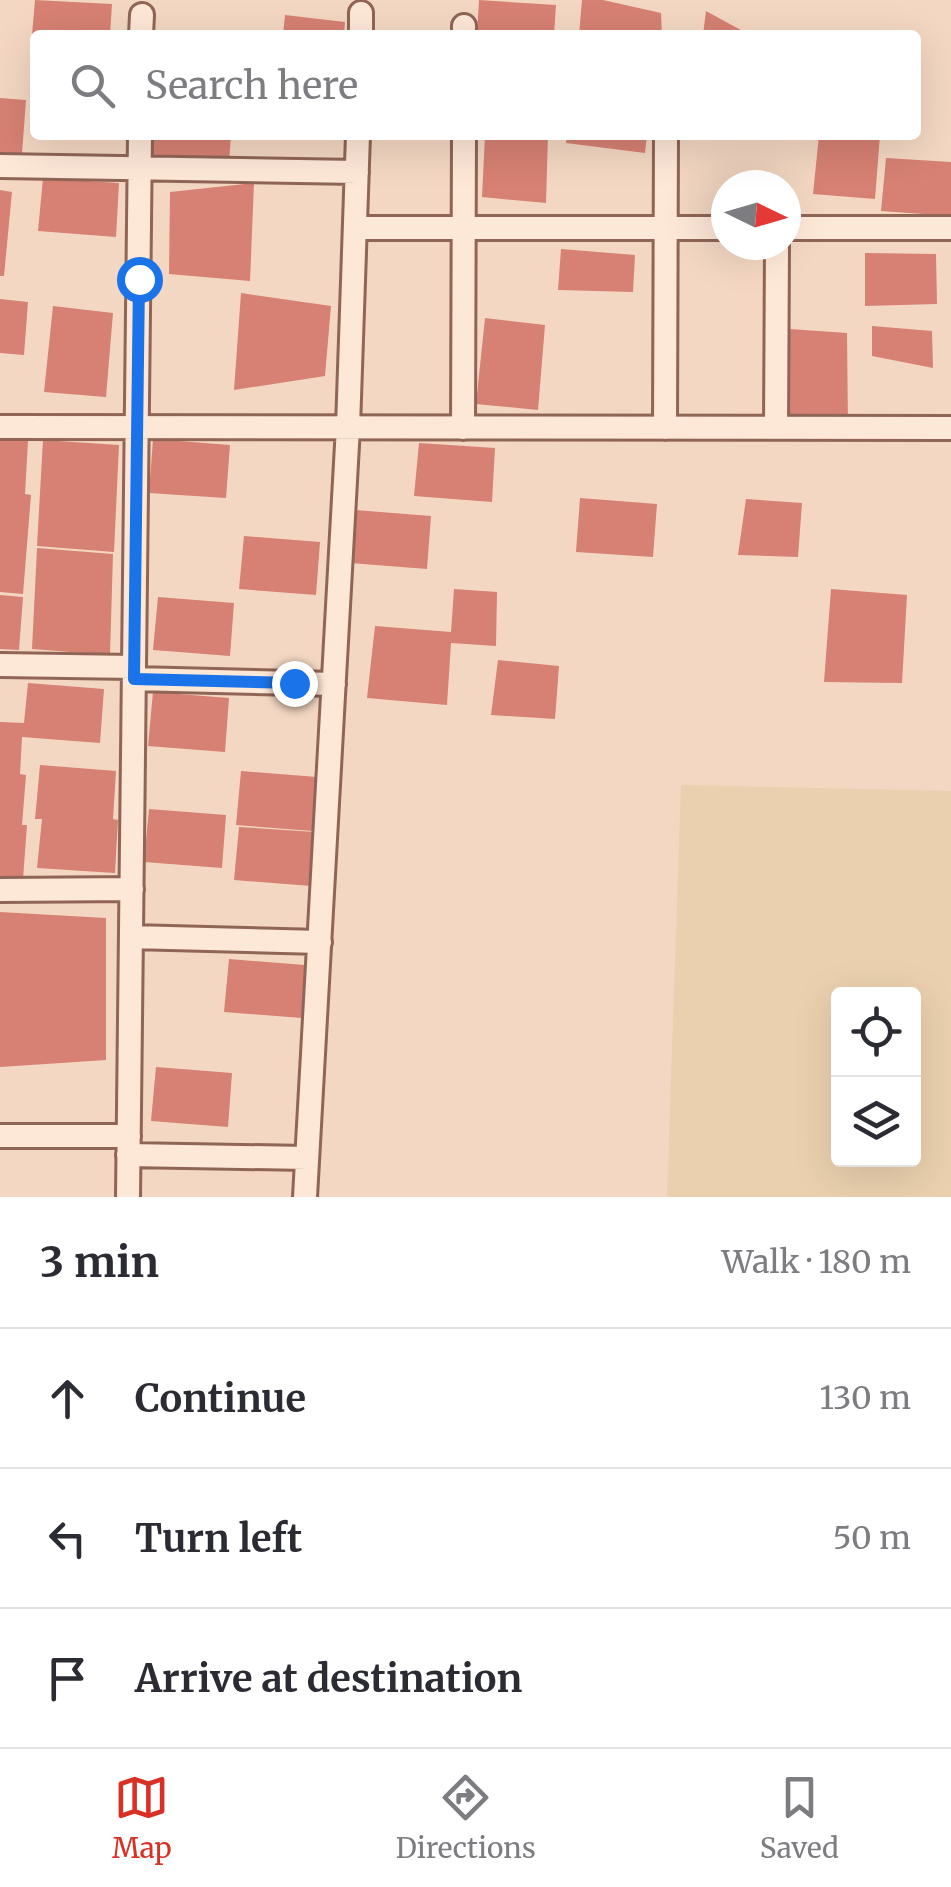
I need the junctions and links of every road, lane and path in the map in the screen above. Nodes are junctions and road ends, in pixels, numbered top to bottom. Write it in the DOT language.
graph roads {
  1 [pos="140,140"];
  2 [pos="358,140"];
  3 [pos="464,140"];
  4 [pos="666,140"];
  5 [pos="0,166"];
  6 [pos="140,168"];
  7 [pos="356,172"];
  8 [pos="355,228"];
  9 [pos="464,228"];
  10 [pos="666,228"];
  11 [pos="711,228"];
  12 [pos="801,228"];
  13 [pos="951,228"];
  14 [pos="777,260"];
  15 [pos="0,427"];
  16 [pos="137,427"];
  17 [pos="348,427"];
  18 [pos="464,428"];
  19 [pos="665,428"];
  20 [pos="776,428"];
  21 [pos="951,428"];
  22 [pos="0,665"];
  23 [pos="134,673"];
  24 [pos="334,684"];
  25 [pos="132,889"];
  26 [pos="0,890"];
  27 [pos="131,937"];
  28 [pos="320,942"];
  29 [pos="0,1136"];
  30 [pos="129,1145"];
  31 [pos="308,1158"];
  32 [pos="128,1197"];
  33 [pos="305,1197"];
  1 -- 6 [label="street"];
  2 -- 7 [label="street"];
  3 -- 9 [label="street"];
  4 -- 10 [label="street"];
  5 -- 6 [label="street"];
  6 -- 7 [label="street"];
  6 -- 16 [label="street"];
  7 -- 8 [label="street"];
  8 -- 9 [label="street"];
  8 -- 17 [label="street"];
  9 -- 10 [label="street"];
  9 -- 18 [label="street"];
  10 -- 11 [label="street"];
  10 -- 19 [label="street"];
  12 -- 13 [label="street"];
  14 -- 20 [label="street"];
  15 -- 16 [label="street"];
  16 -- 17 [label="street"];
  16 -- 23 [label="street"];
  17 -- 18 [label="street"];
  17 -- 24 [label="street"];
  18 -- 19 [label="street"];
  19 -- 20 [label="street"];
  20 -- 21 [label="street"];
  22 -- 23 [label="street"];
  23 -- 24 [label="street"];
  23 -- 25 [label="street"];
  24 -- 28 [label="street"];
  25 -- 26 [label="street"];
  25 -- 27 [label="street"];
  27 -- 28 [label="street"];
  27 -- 30 [label="street"];
  28 -- 31 [label="street"];
  29 -- 30 [label="street"];
  30 -- 31 [label="street"];
  30 -- 32 [label="street"];
  31 -- 33 [label="street"];
}
